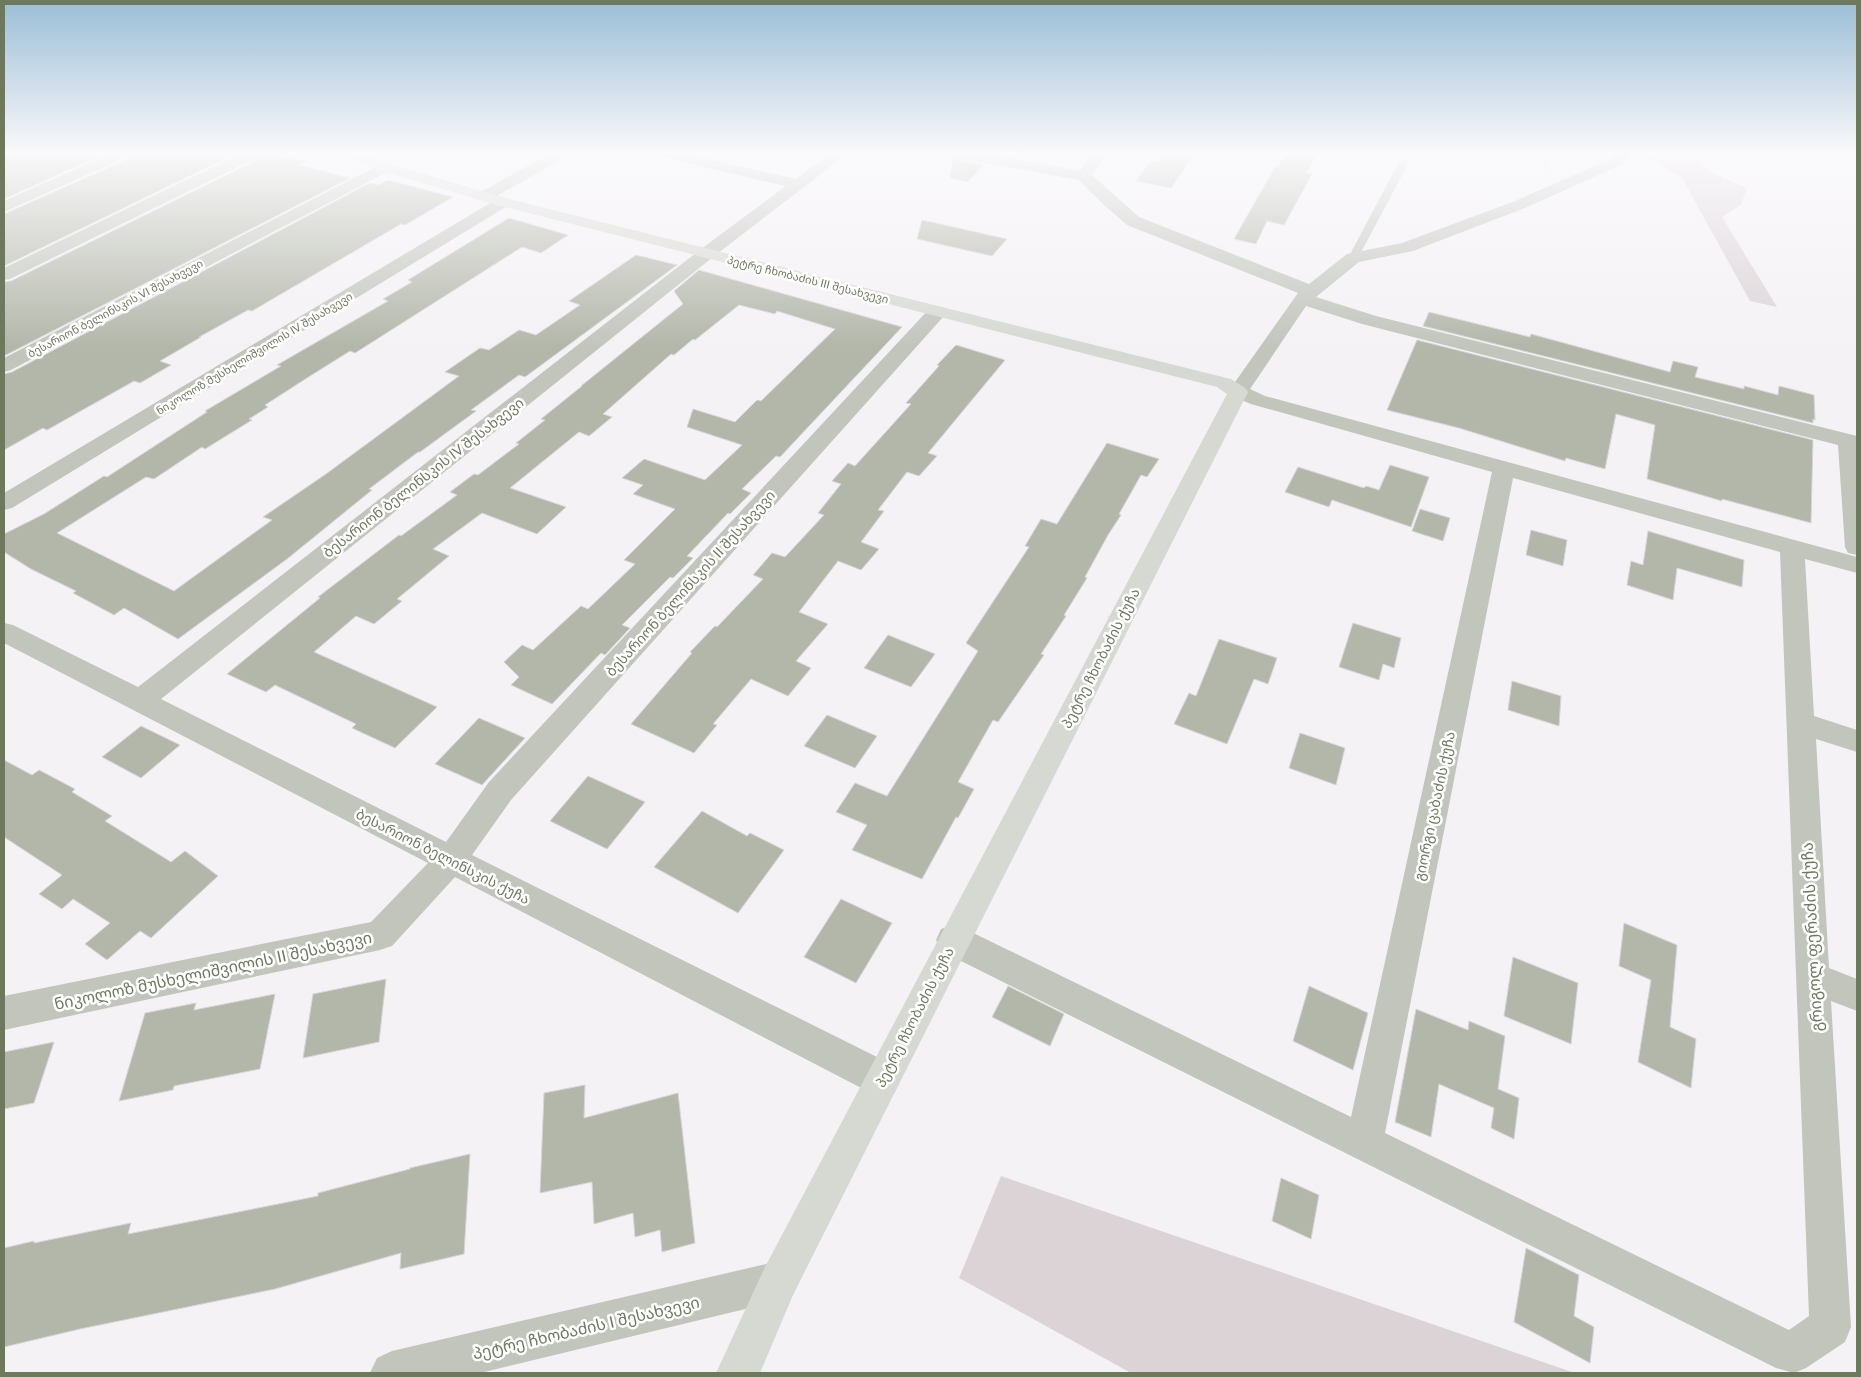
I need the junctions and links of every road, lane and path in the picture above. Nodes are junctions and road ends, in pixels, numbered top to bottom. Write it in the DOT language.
graph roads {
  1 [pos="121,218"];
  2 [pos="287,218"];
  3 [pos="463,218"];
  4 [pos="570,218"];
  5 [pos="753,218"];
  6 [pos="1131,218"];
  7 [pos="1374,218"];
  8 [pos="1484,218"];
  9 [pos="707,253"];
  10 [pos="1353,258"];
  11 [pos="4,275"];
  12 [pos="1306,295"];
  13 [pos="936,312"];
  14 [pos="4,366"];
  15 [pos="1238,392"];
  16 [pos="1853,442"];
  17 [pos="1504,468"];
  18 [pos="4,503"];
  19 [pos="1792,547"];
  20 [pos="1857,547"];
  21 [pos="1857,565"];
  22 [pos="4,632"];
  23 [pos="140,701"];
  24 [pos="1801,723"];
  25 [pos="1857,741"];
  26 [pos="451,860"];
  27 [pos="953,940"];
  28 [pos="1813,978"];
  29 [pos="1857,995"];
  30 [pos="4,1012"];
  31 [pos="882,1080"];
  32 [pos="1364,1143"];
  33 [pos="779,1281"];
  34 [pos="392,1373"];
  35 [pos="738,1373"];
  1 -- 11 [label="street"];
  2 -- 14 [label="street, ბესარიონ ბელინსკის VI შესახვევი"];
  3 -- 18 [label="street, ნიკოლოზ მუსხელიშვილის IV შესახვევი"];
  4 -- 9 [label="street, პეტრე ჩხობაძის III შესახვევი"];
  5 -- 9 [label="street"];
  6 -- 12 [label="street"];
  7 -- 10 [label="lane"];
  8 -- 10 [label="street"];
  9 -- 13 [label="street, პეტრე ჩხობაძის III შესახვევი"];
  9 -- 23 [label="street, ბესარიონ ბელინსკის IV შესახვევი"];
  10 -- 12 [label="street, პეტრე ჩხობაძის ქუჩა"];
  12 -- 15 [label="street, პეტრე ჩხობაძის ქუჩა"];
  12 -- 16 [label="street"];
  13 -- 15 [label="street, პეტრე ჩხობაძის III შესახვევი"];
  13 -- 26 [label="street, ბესარიონ ბელინსკის II შესახვევი"];
  15 -- 17 [label="street"];
  15 -- 27 [label="street, პეტრე ჩხობაძის ქუჩა"];
  16 -- 20 [label="street"];
  17 -- 19 [label="street"];
  17 -- 32 [label="street, გიორგი ცაბაძის ქუჩა"];
  19 -- 21 [label="street"];
  19 -- 24 [label="street, გრიგოლ ფერაძის ქუჩა"];
  22 -- 23 [label="street, ბესარიონ ბელინსკის ქუჩა"];
  23 -- 26 [label="street, ბესარიონ ბელინსკის ქუჩა"];
  24 -- 25 [label="street"];
  24 -- 28 [label="street, გრიგოლ ფერაძის ქუჩა"];
  26 -- 30 [label="street, ნიკოლოზ მუსხელიშვილის II შესახვევი"];
  26 -- 31 [label="street, ბესარიონ ბელინსკის ქუჩა"];
  27 -- 31 [label="street, პეტრე ჩხობაძის ქუჩა"];
  27 -- 32 [label="street"];
  28 -- 29 [label="street"];
  28 -- 32 [label="street, გრიგოლ ფერაძის ქუჩა"];
  31 -- 33 [label="street, პეტრე ჩხობაძის ქუჩა"];
  33 -- 34 [label="street, პეტრე ჩხობაძის I შესახვევი"];
  33 -- 35 [label="street, პეტრე ჩხობაძის ქუჩა"];
}
